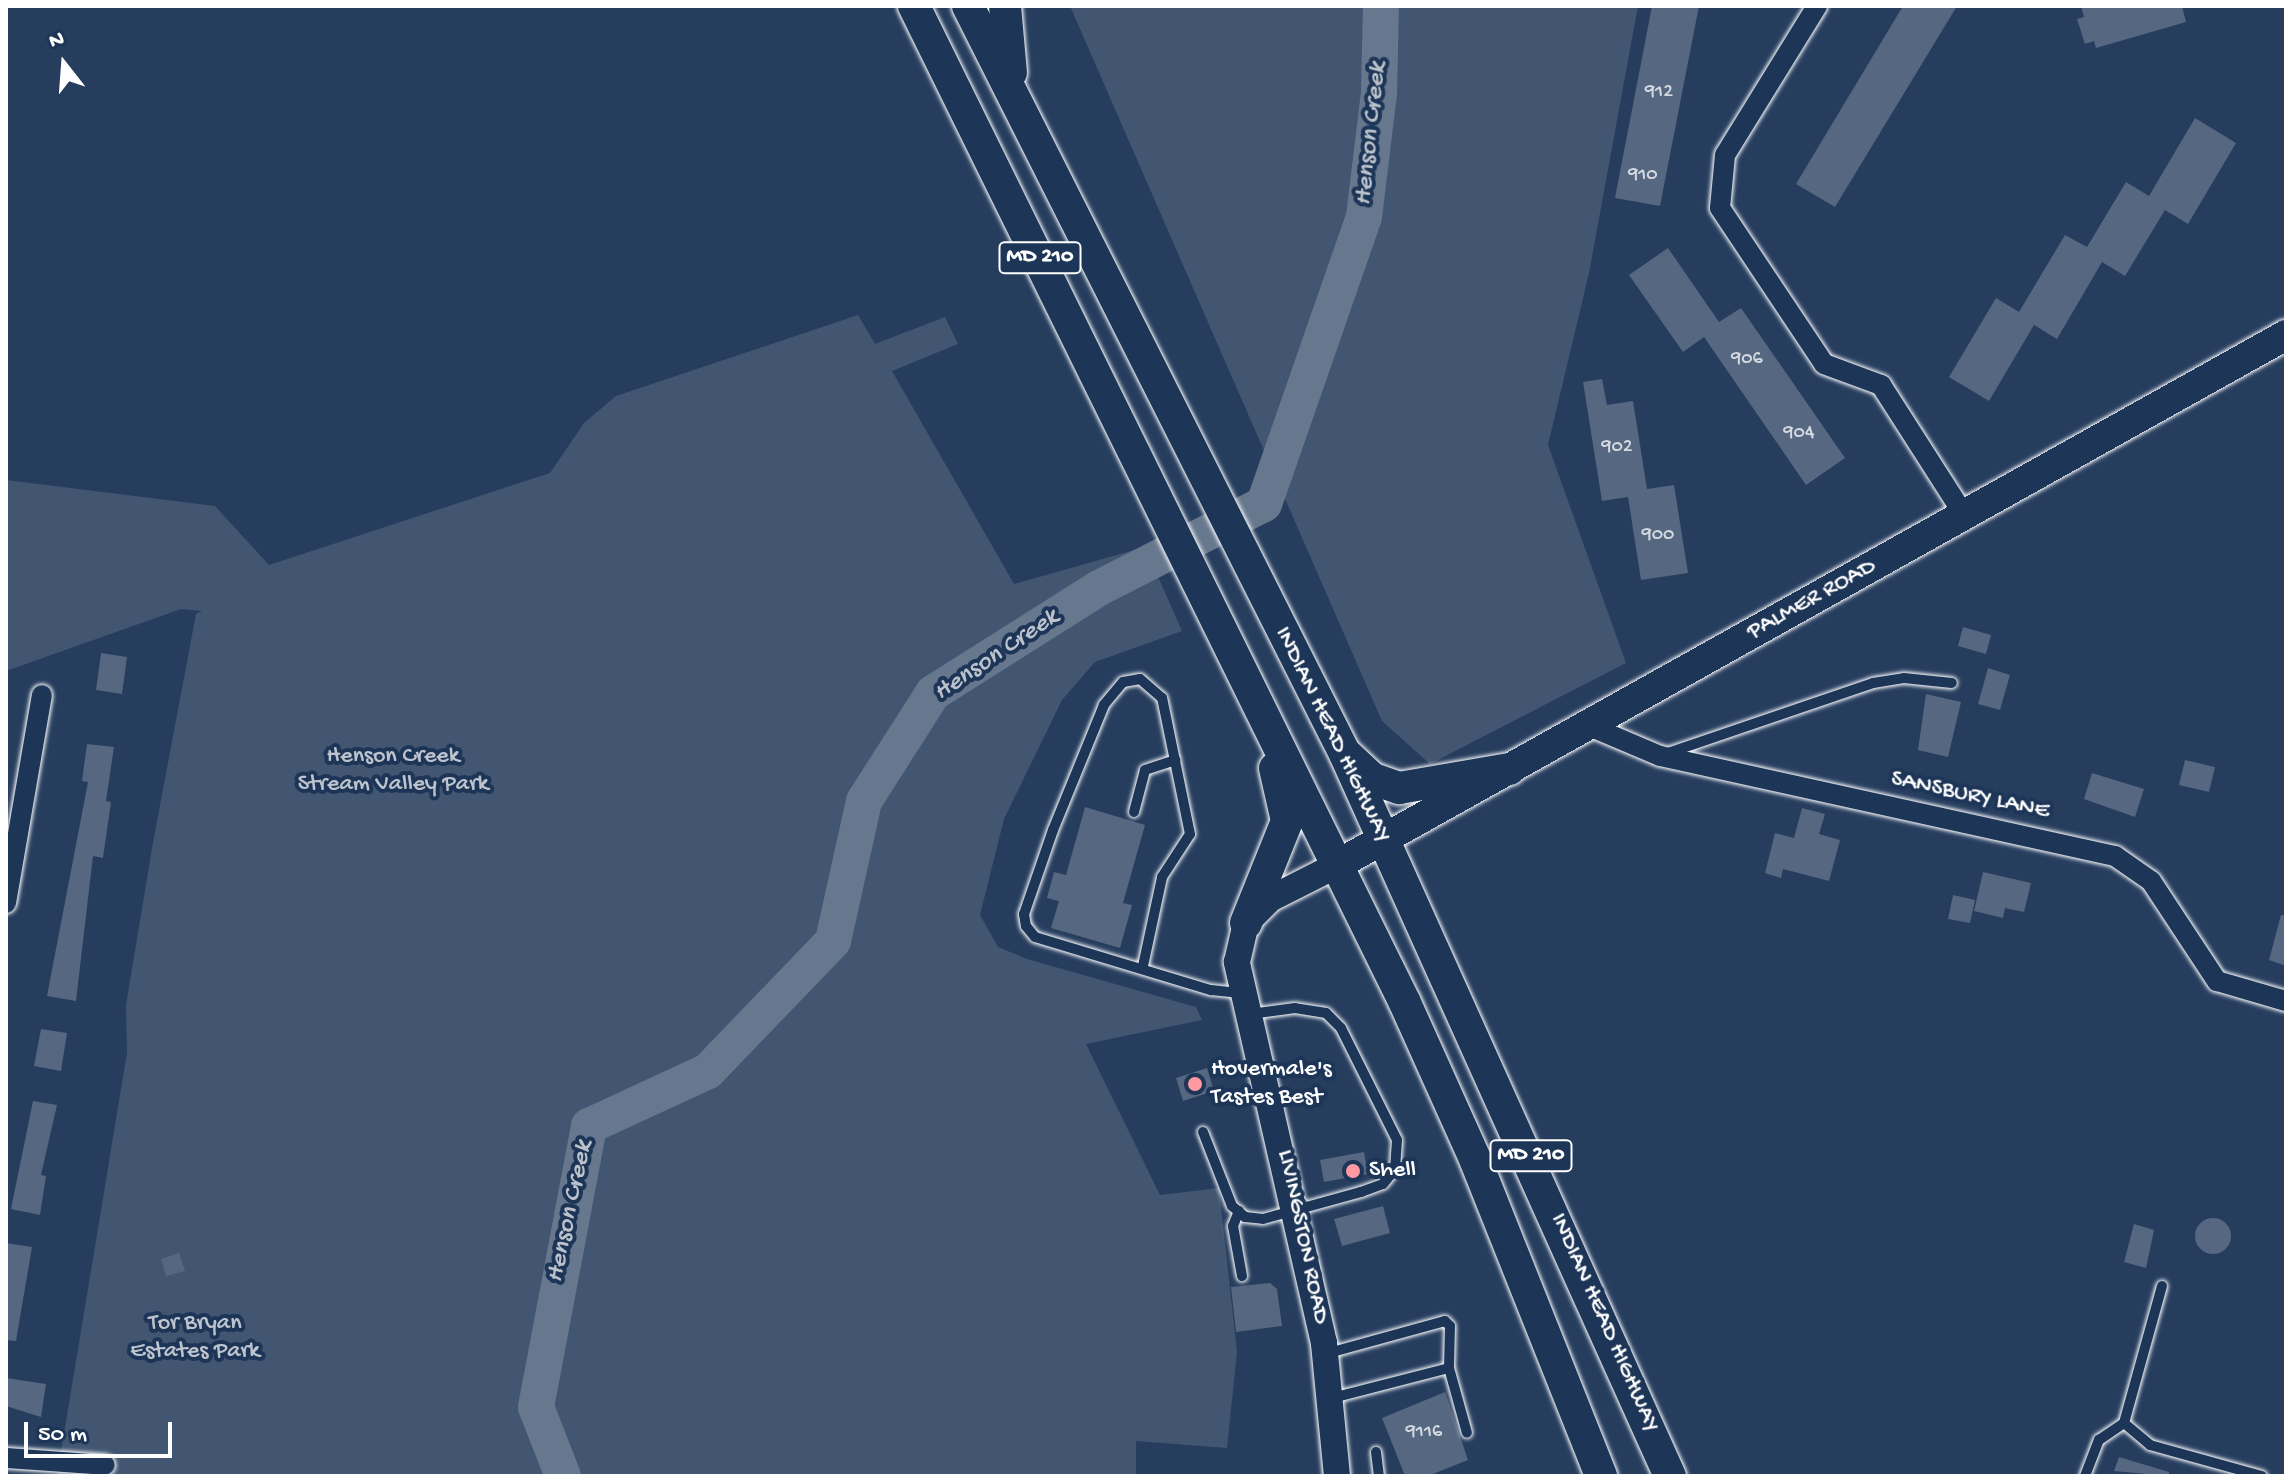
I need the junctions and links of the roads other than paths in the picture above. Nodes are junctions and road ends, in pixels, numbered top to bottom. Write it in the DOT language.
graph roads {
  1 [pos="914,6"];
  2 [pos="968,6"];
  3 [pos="1005,6"];
  4 [pos="1817,6"];
  5 [pos="1018,112"];
  6 [pos="2286,335"];
  7 [pos="1964,515"];
  8 [pos="1952,683"];
  9 [pos="1253,692"];
  10 [pos="42,695"];
  11 [pos="1587,725"];
  12 [pos="1345,754"];
  13 [pos="1660,756"];
  14 [pos="1175,760"];
  15 [pos="1509,769"];
  16 [pos="1134,812"];
  17 [pos="1383,839"];
  18 [pos="1337,865"];
  19 [pos="7,890"];
  20 [pos="1246,923"];
  21 [pos="1143,966"];
  22 [pos="2286,1001"];
  23 [pos="1245,1003"];
  24 [pos="1203,1132"];
  25 [pos="1296,1208"];
  26 [pos="1239,1211"];
  27 [pos="1242,1276"];
  28 [pos="2162,1286"];
  29 [pos="1325,1354"];
  30 [pos="1449,1368"];
  31 [pos="1330,1398"];
  32 [pos="2124,1423"];
  33 [pos="1467,1433"];
  34 [pos="1376,1452"];
  35 [pos="6,1458"];
  36 [pos="105,1465"];
  37 [pos="1337,1476"];
  38 [pos="1379,1476"];
  39 [pos="1601,1476"];
  40 [pos="1670,1476"];
  41 [pos="2085,1476"];
  42 [pos="2262,1476"];
  1 -- 9 [label="highway, MD 210"];
  2 -- 5 [label="highway, INDIAN HEAD HIGHWAY / MD 210"];
  3 -- 5 [label="highway"];
  4 -- 7 [label="street"];
  5 -- 12 [label="highway, INDIAN HEAD HIGHWAY / MD 210"];
  6 -- 7 [label="main road, PALMER ROAD"];
  7 -- 11 [label="main road, PALMER ROAD"];
  8 -- 13 [label="lane"];
  9 -- 18 [label="highway, MD 210"];
  9 -- 20 [label="highway"];
  10 -- 19 [label="street"];
  11 -- 13 [label="street, SANSBURY LANE"];
  11 -- 15 [label="main road, PALMER ROAD"];
  12 -- 15 [label="highway"];
  12 -- 17 [label="highway, INDIAN HEAD HIGHWAY / MD 210"];
  13 -- 22 [label="street, SANSBURY LANE"];
  14 -- 16 [label="lane"];
  14 -- 21 [label="lane"];
  14 -- 21 [label="lane"];
  15 -- 17 [label="main road, PALMER ROAD"];
  17 -- 18 [label="main road, PALMER ROAD"];
  17 -- 40 [label="highway, INDIAN HEAD HIGHWAY / MD 210"];
  18 -- 20 [label="main road"];
  18 -- 39 [label="highway, MD 210"];
  20 -- 23 [label="main road, LIVINGSTON ROAD"];
  21 -- 23 [label="lane"];
  23 -- 25 [label="main road, LIVINGSTON ROAD"];
  23 -- 25 [label="lane"];
  24 -- 26 [label="lane"];
  25 -- 26 [label="lane"];
  25 -- 29 [label="main road, LIVINGSTON ROAD"];
  26 -- 27 [label="lane"];
  28 -- 32 [label="lane"];
  29 -- 30 [label="lane"];
  29 -- 31 [label="main road, LIVINGSTON ROAD"];
  30 -- 31 [label="lane"];
  30 -- 33 [label="lane"];
  31 -- 37 [label="main road, LIVINGSTON ROAD"];
  32 -- 41 [label="lane"];
  32 -- 42 [label="lane"];
  34 -- 38 [label="lane"];
  35 -- 36 [label="street"];
}
